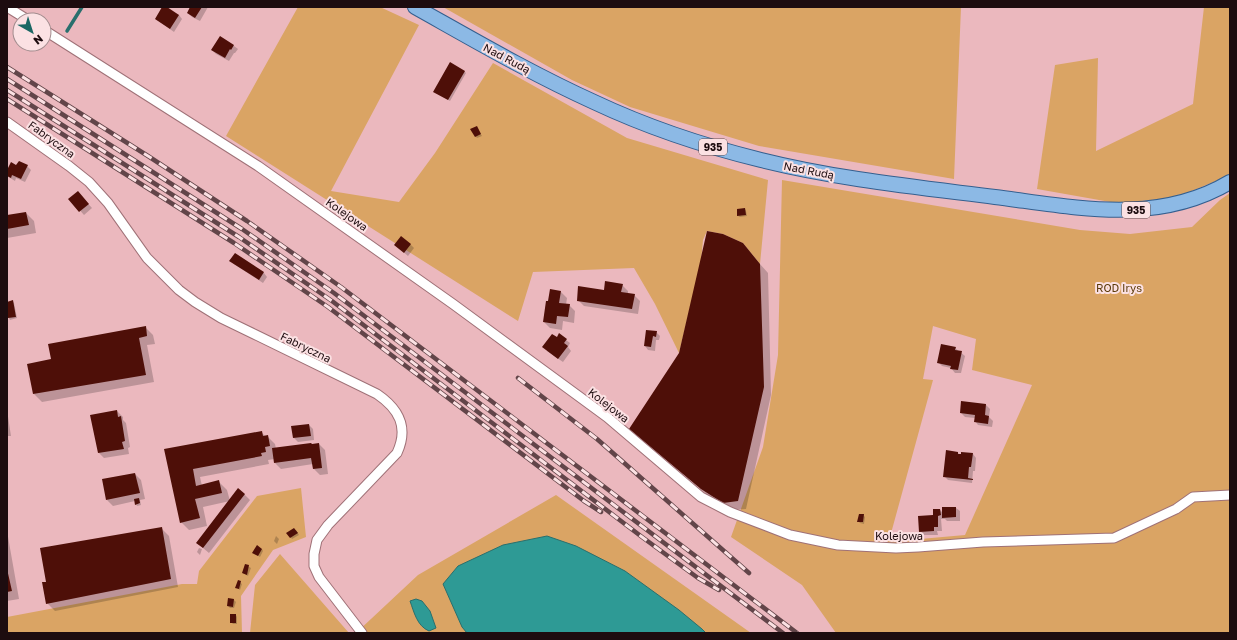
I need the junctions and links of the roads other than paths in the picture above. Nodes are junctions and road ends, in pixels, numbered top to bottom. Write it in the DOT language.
graph roads {
  1 [pos="415,7"];
  2 [pos="52,35"];
  3 [pos="7,122"];
  4 [pos="1230,182"];
  5 [pos="1230,495"];
  6 [pos="362,633"];
  1 -- 4 [label="main road, Nad Rudą / 935"];
  2 -- 5 [label="street, Kolejowa"];
  3 -- 6 [label="street, Fabryczna"];
}
